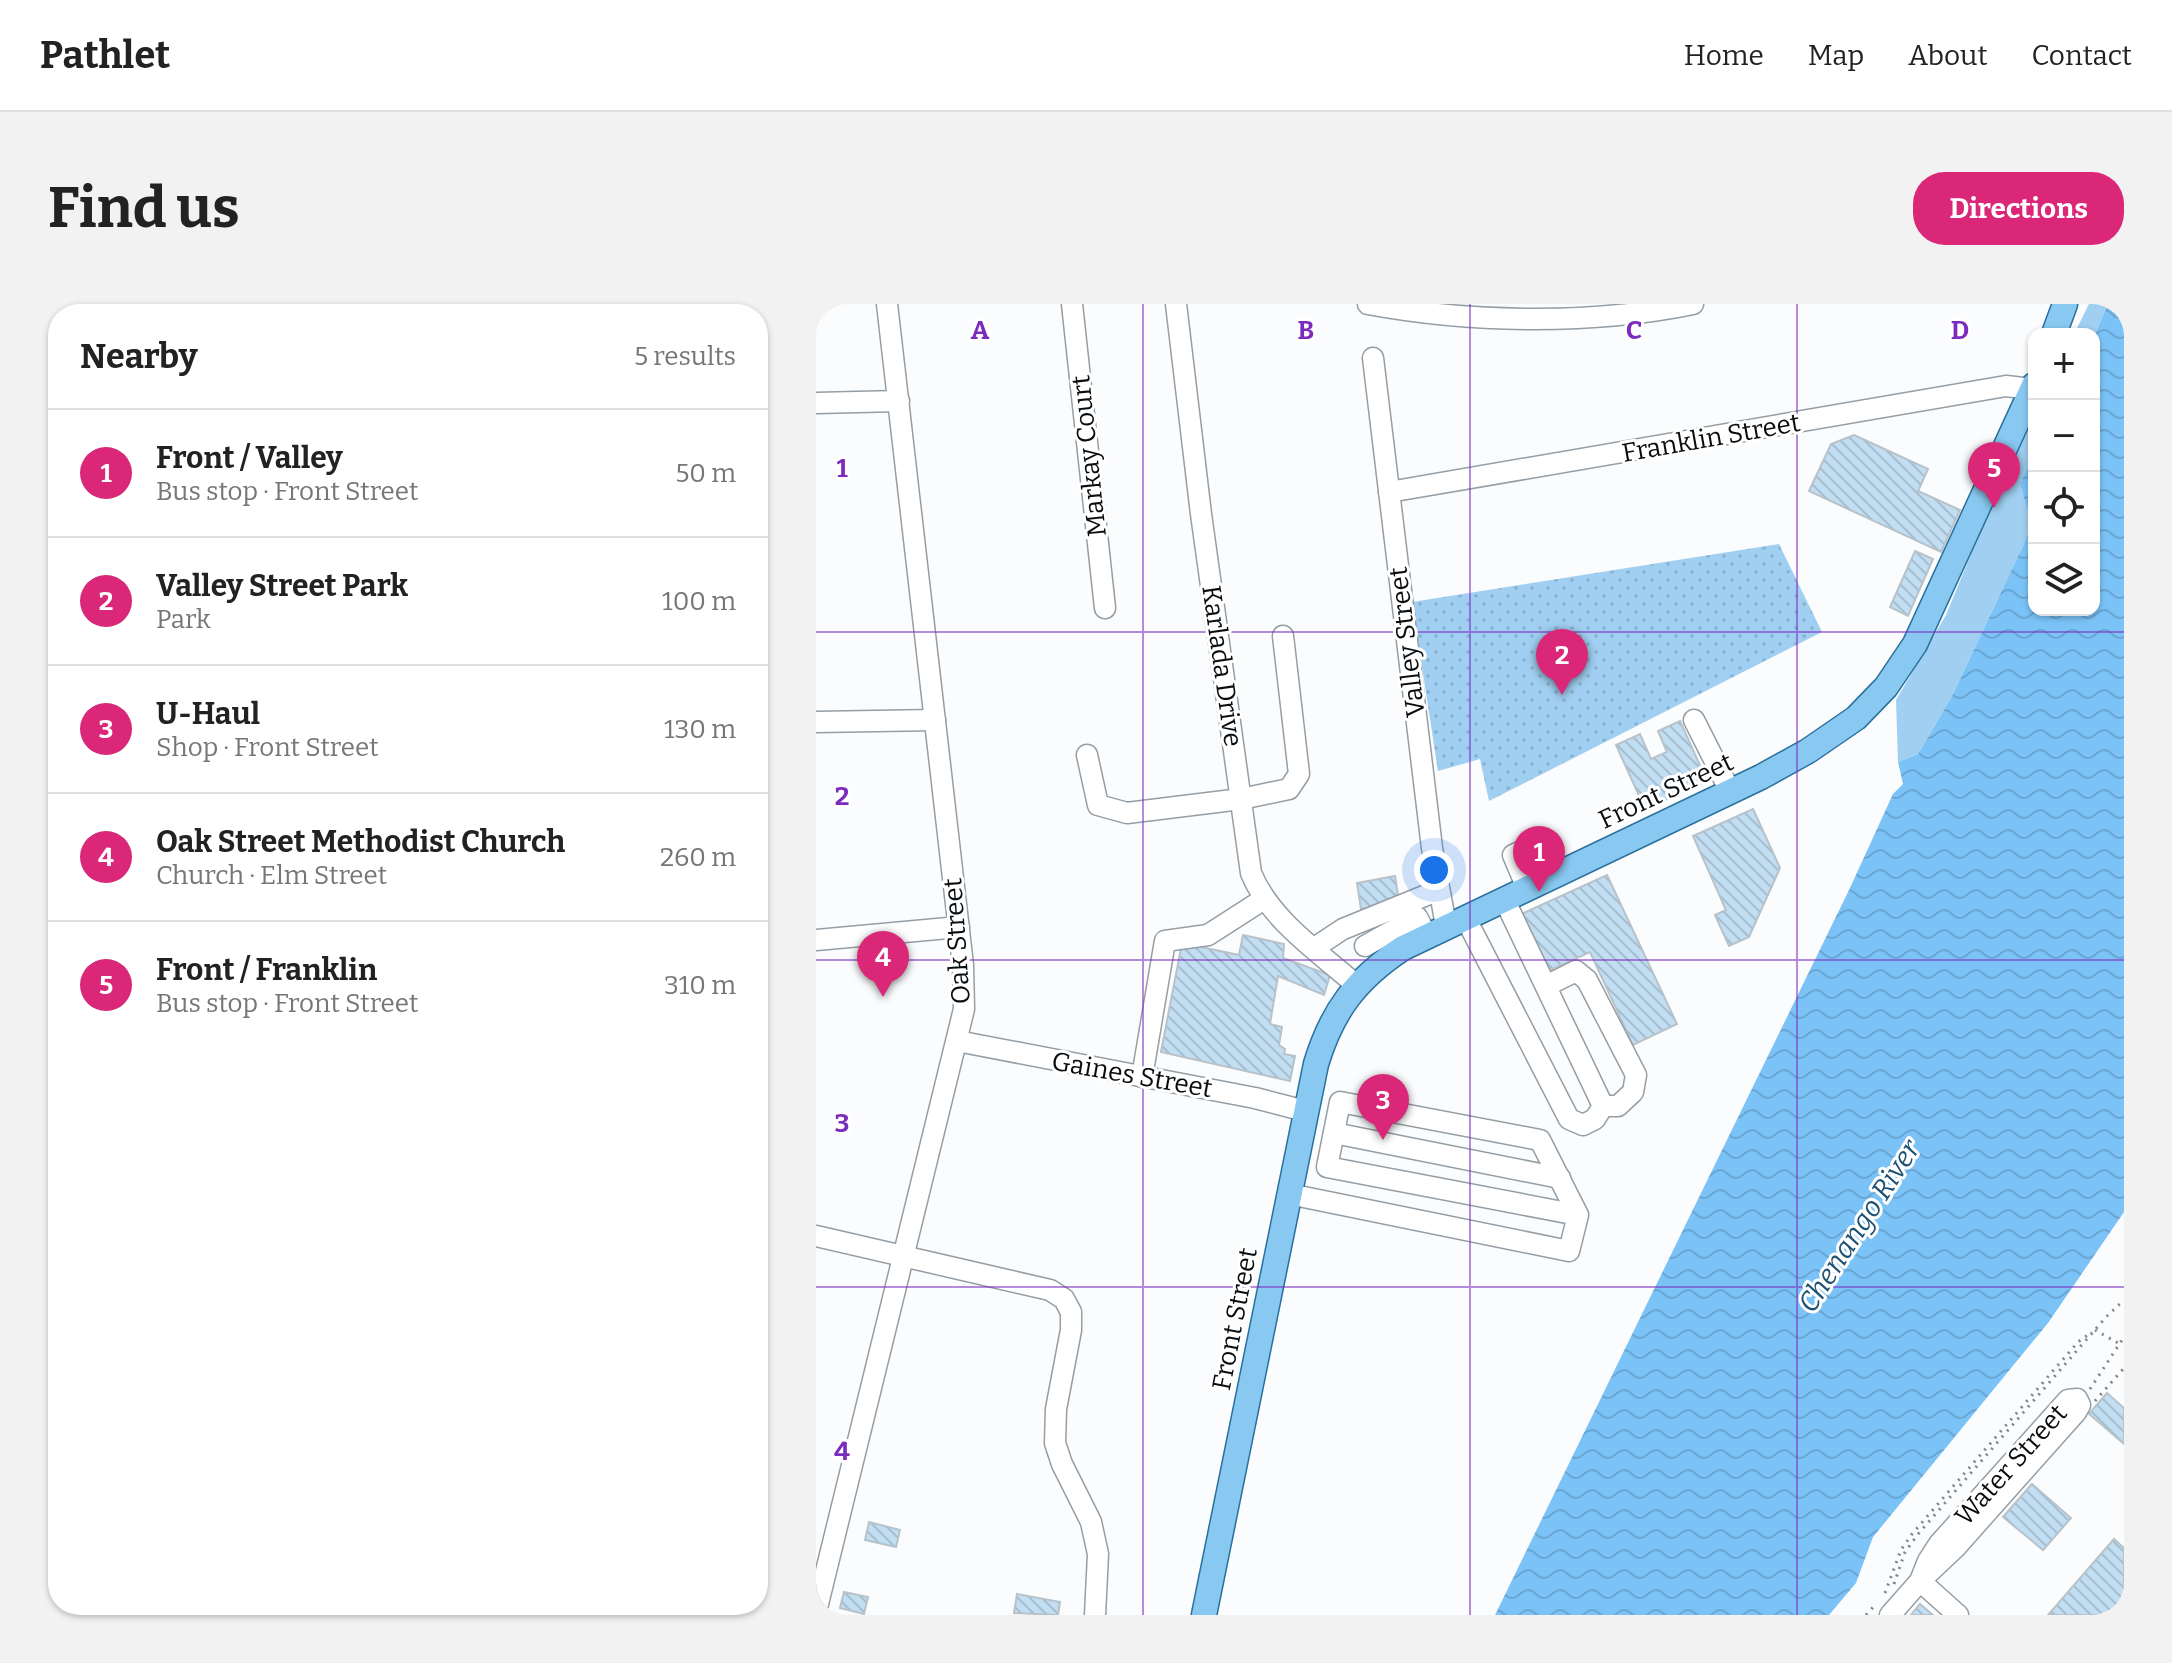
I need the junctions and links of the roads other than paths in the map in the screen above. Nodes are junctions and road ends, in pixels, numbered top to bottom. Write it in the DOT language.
graph roads {
  1 [pos="887,304"];
  2 [pos="1072,304"];
  3 [pos="1176,304"];
  4 [pos="1368,304"];
  5 [pos="1693,304"];
  6 [pos="2065,304"];
  7 [pos="2056,328"];
  8 [pos="1373,358"];
  9 [pos="2028,387"];
  10 [pos="2028,398"];
  11 [pos="899,401"];
  12 [pos="816,403"];
  13 [pos="1389,492"];
  14 [pos="1105,608"];
  15 [pos="1283,636"];
  16 [pos="935,720"];
  17 [pos="1694,720"];
  18 [pos="816,722"];
  19 [pos="1087,755"];
  20 [pos="1730,791"];
  21 [pos="1241,799"];
  22 [pos="1560,872"];
  23 [pos="1527,888"];
  24 [pos="1439,890"];
  25 [pos="1264,899"];
  26 [pos="1504,899"];
  27 [pos="1433,920"];
  28 [pos="959,927"];
  29 [pos="1343,929"];
  30 [pos="816,940"];
  31 [pos="1314,948"];
  32 [pos="1374,954"];
  33 [pos="1356,985"];
  34 [pos="1546,986"];
  35 [pos="957,1041"];
  36 [pos="1142,1077"];
  37 [pos="1603,1106"];
  38 [pos="1305,1111"];
  39 [pos="1334,1133"];
  40 [pos="1560,1178"];
  41 [pos="1289,1194"];
  42 [pos="1578,1215"];
  43 [pos="816,1236"];
  44 [pos="904,1256"];
  45 [pos="2079,1401"];
  46 [pos="1920,1581"];
  47 [pos="1886,1607"];
  48 [pos="816,1612"];
  49 [pos="1095,1615"];
  50 [pos="1204,1615"];
  51 [pos="1958,1615"];
  1 -- 11 [label="street, Oak Street"];
  2 -- 14 [label="street, Markay Court"];
  3 -- 21 [label="street, Karlada Drive"];
  4 -- 5 [label="street"];
  6 -- 7 [label="main road"];
  8 -- 13 [label="street, Valley Street"];
  9 -- 13 [label="street, Franklin Street"];
  10 -- 20 [label="main road, Front Street"];
  11 -- 12 [label="street"];
  11 -- 16 [label="street, Oak Street"];
  13 -- 24 [label="street, Valley Street"];
  15 -- 21 [label="street"];
  16 -- 18 [label="street"];
  16 -- 28 [label="street, Oak Street"];
  17 -- 20 [label="street"];
  19 -- 21 [label="street"];
  20 -- 22 [label="main road, Front Street"];
  21 -- 25 [label="street, Karlada Drive"];
  22 -- 23 [label="main road, Front Street"];
  22 -- 23 [label="street"];
  23 -- 26 [label="main road, Front Street"];
  24 -- 27 [label="street, Valley Street"];
  24 -- 27 [label="street"];
  25 -- 31 [label="street, Karlada Drive"];
  25 -- 36 [label="street"];
  26 -- 27 [label="main road, Front Street"];
  26 -- 34 [label="street"];
  27 -- 29 [label="street"];
  27 -- 32 [label="main road, Front Street"];
  27 -- 37 [label="street, Valley Street"];
  28 -- 30 [label="street"];
  28 -- 35 [label="street, Oak Street"];
  29 -- 31 [label="street"];
  29 -- 32 [label="street"];
  31 -- 33 [label="street, Karlada Drive"];
  32 -- 33 [label="main road, Front Street"];
  33 -- 38 [label="main road, Front Street"];
  34 -- 37 [label="street"];
  34 -- 37 [label="street"];
  35 -- 36 [label="street, Gaines Street"];
  35 -- 44 [label="street, Oak Street"];
  36 -- 38 [label="street, Gaines Street"];
  38 -- 41 [label="main road, Front Street"];
  39 -- 40 [label="street"];
  39 -- 40 [label="street"];
  39 -- 42 [label="street"];
  40 -- 42 [label="street"];
  41 -- 42 [label="street"];
  41 -- 50 [label="main road, Front Street"];
  43 -- 44 [label="street"];
  44 -- 48 [label="street, Oak Street"];
  44 -- 49 [label="street"];
  45 -- 46 [label="street, Water Street"];
  46 -- 47 [label="street, Water Street"];
  46 -- 51 [label="street"];
}
